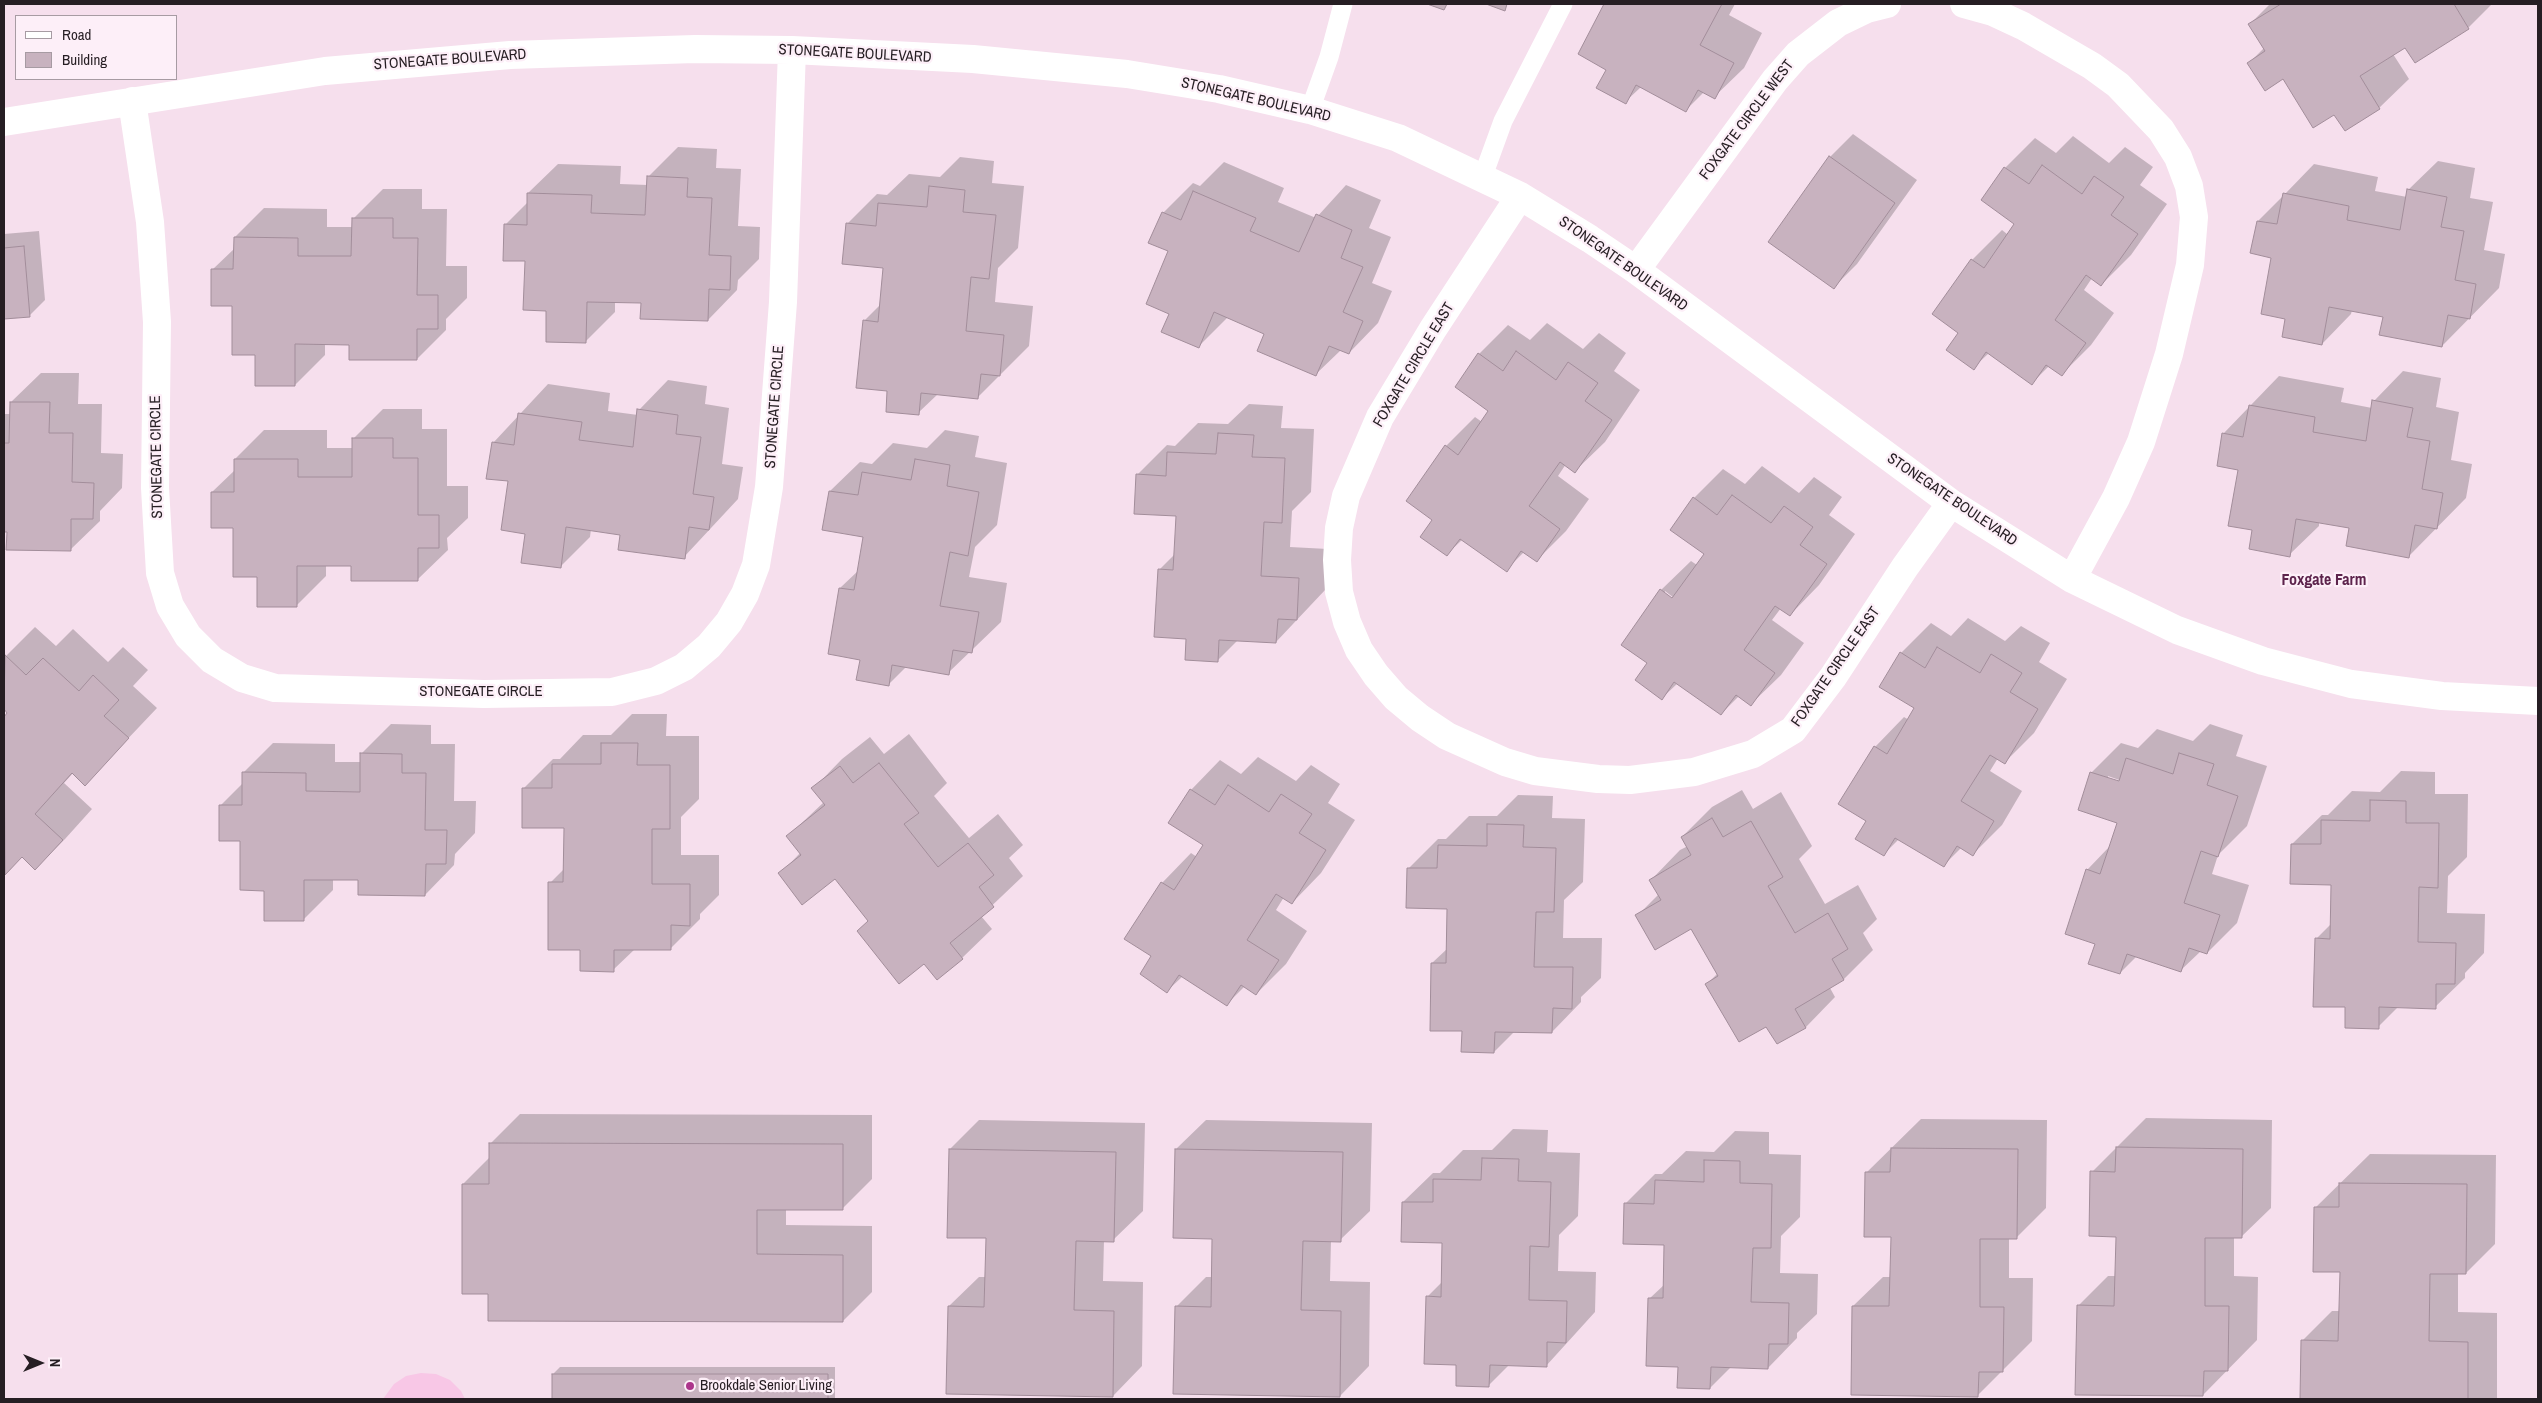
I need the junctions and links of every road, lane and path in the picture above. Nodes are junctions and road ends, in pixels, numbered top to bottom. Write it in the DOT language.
graph roads {
  1 [pos="1343,4"];
  2 [pos="1563,4"];
  3 [pos="1887,4"];
  4 [pos="1964,4"];
  5 [pos="792,50"];
  6 [pos="132,101"];
  7 [pos="1310,110"];
  8 [pos="4,122"];
  9 [pos="1483,176"];
  10 [pos="1520,196"];
  11 [pos="1636,270"];
  12 [pos="1951,503"];
  13 [pos="2072,579"];
  14 [pos="2538,701"];
  1 -- 7 [label="lane"];
  2 -- 9 [label="lane"];
  3 -- 11 [label="street, FOXGATE CIRCLE WEST"];
  4 -- 13 [label="street"];
  5 -- 6 [label="street, STONEGATE BOULEVARD"];
  5 -- 6 [label="street, STONEGATE CIRCLE"];
  5 -- 7 [label="street, STONEGATE BOULEVARD"];
  6 -- 8 [label="street, STONEGATE BOULEVARD"];
  7 -- 9 [label="street, STONEGATE BOULEVARD"];
  9 -- 10 [label="street, STONEGATE BOULEVARD"];
  10 -- 11 [label="street, STONEGATE BOULEVARD"];
  10 -- 12 [label="street, FOXGATE CIRCLE EAST"];
  11 -- 12 [label="street, STONEGATE BOULEVARD"];
  12 -- 13 [label="street, STONEGATE BOULEVARD"];
  13 -- 14 [label="street, STONEGATE BOULEVARD"];
}
